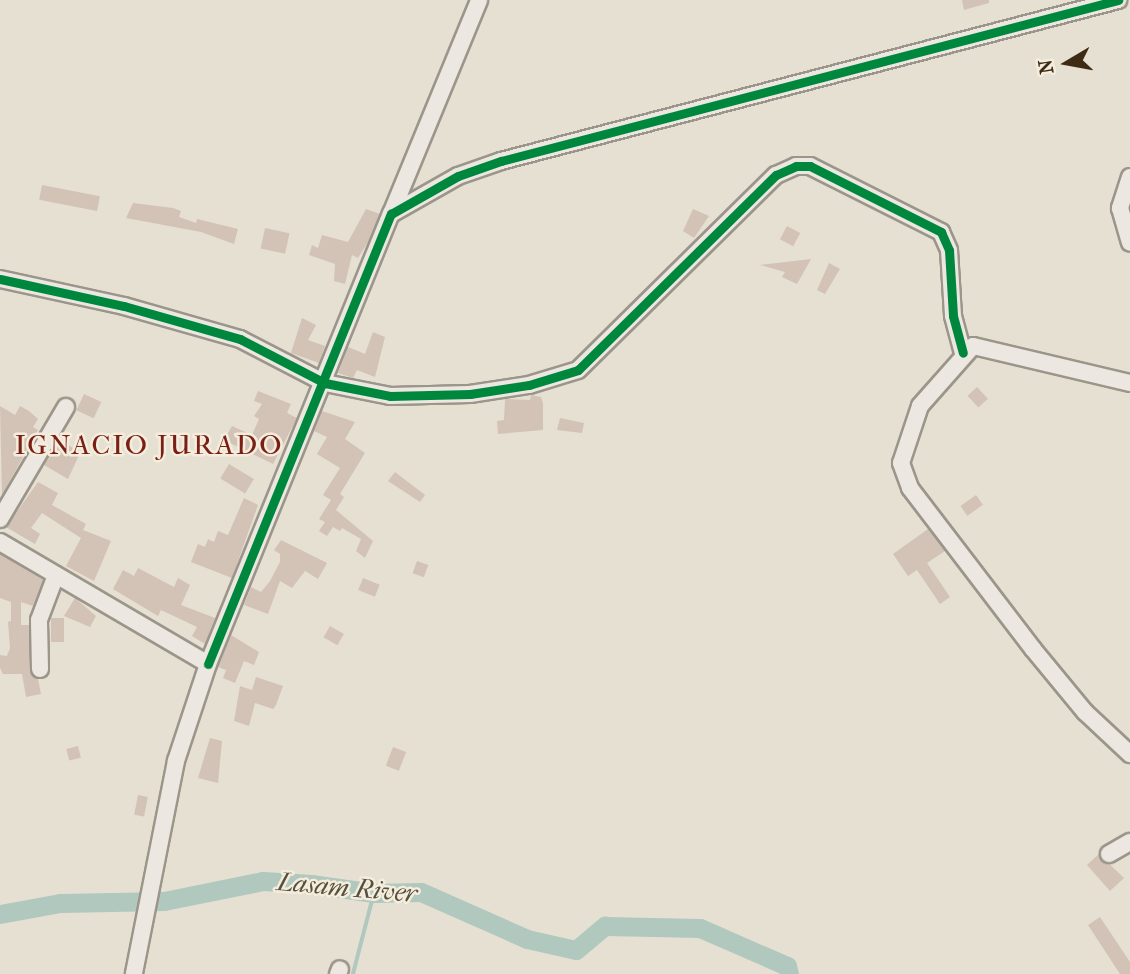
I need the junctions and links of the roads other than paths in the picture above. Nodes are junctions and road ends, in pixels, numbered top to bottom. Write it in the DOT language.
graph roads {
  1 [pos="479,0"];
  2 [pos="1118,0"];
  3 [pos="1130,177"];
  4 [pos="391,214"];
  5 [pos="1130,243"];
  6 [pos="0,279"];
  7 [pos="963,353"];
  8 [pos="325,383"];
  9 [pos="1130,383"];
  10 [pos="66,407"];
  11 [pos="0,519"];
  12 [pos="0,542"];
  13 [pos="56,575"];
  14 [pos="208,664"];
  15 [pos="40,669"];
  16 [pos="1130,754"];
  17 [pos="1130,842"];
  18 [pos="1110,853"];
  19 [pos="134,974"];
  1 -- 4 [label="street"];
  2 -- 4 [label="street"];
  3 -- 5 [label="street"];
  4 -- 8 [label="street"];
  6 -- 8 [label="street"];
  7 -- 8 [label="street"];
  7 -- 9 [label="street"];
  7 -- 16 [label="street"];
  8 -- 14 [label="street"];
  10 -- 11 [label="street"];
  12 -- 13 [label="street"];
  13 -- 14 [label="street"];
  13 -- 15 [label="street"];
  14 -- 19 [label="street"];
  17 -- 18 [label="street"];
}
